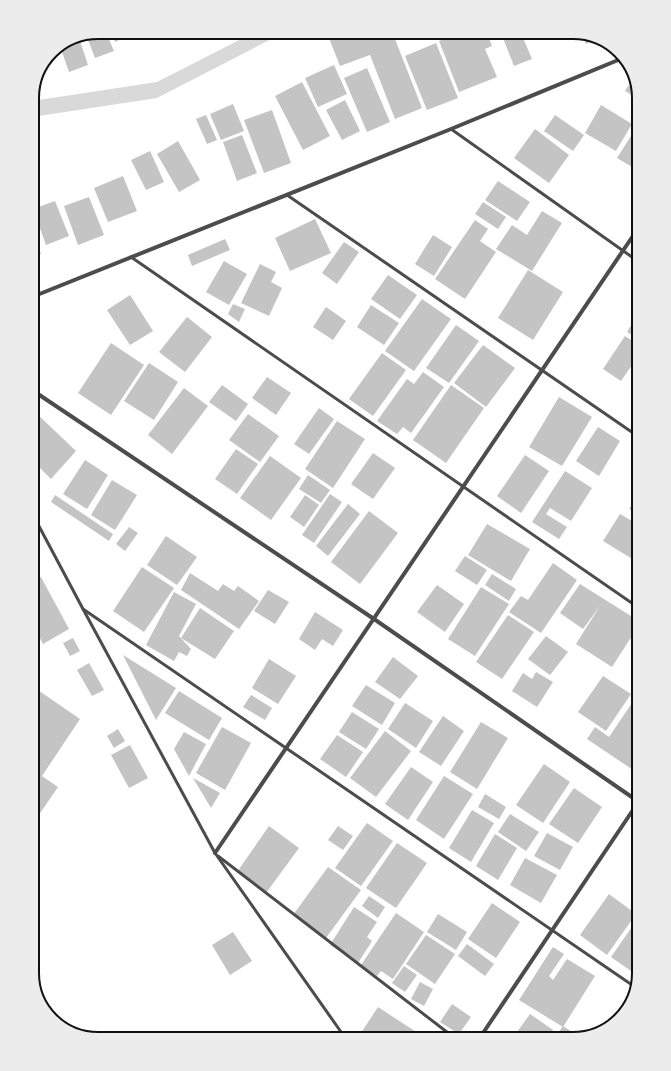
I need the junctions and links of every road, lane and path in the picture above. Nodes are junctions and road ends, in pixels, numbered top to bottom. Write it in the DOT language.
graph roads {
  1 [pos="618,60"];
  2 [pos="451,129"];
  3 [pos="287,195"];
  4 [pos="632,237"];
  5 [pos="623,250"];
  6 [pos="131,257"];
  7 [pos="632,257"];
  8 [pos="39,294"];
  9 [pos="542,370"];
  10 [pos="39,395"];
  11 [pos="632,432"];
  12 [pos="463,487"];
  13 [pos="39,526"];
  14 [pos="632,603"];
  15 [pos="82,609"];
  16 [pos="374,619"];
  17 [pos="286,748"];
  18 [pos="632,797"];
  19 [pos="632,812"];
  20 [pos="215,853"];
  21 [pos="552,930"];
  22 [pos="631,984"];
  23 [pos="341,1032"];
  24 [pos="447,1032"];
  25 [pos="484,1032"];
  1 -- 2 [label="street"];
  2 -- 3 [label="street"];
  2 -- 5 [label="lane"];
  3 -- 6 [label="street"];
  3 -- 9 [label="lane"];
  4 -- 5 [label="street"];
  5 -- 7 [label="lane"];
  5 -- 9 [label="street"];
  6 -- 8 [label="street"];
  6 -- 12 [label="lane"];
  9 -- 11 [label="lane"];
  9 -- 12 [label="street"];
  10 -- 16 [label="street"];
  12 -- 14 [label="lane"];
  12 -- 16 [label="street"];
  13 -- 15 [label="lane"];
  15 -- 17 [label="lane"];
  15 -- 20 [label="lane"];
  16 -- 17 [label="street"];
  16 -- 18 [label="street"];
  17 -- 20 [label="street"];
  17 -- 21 [label="lane"];
  19 -- 21 [label="street"];
  20 -- 23 [label="lane"];
  20 -- 24 [label="lane"];
  21 -- 22 [label="lane"];
  21 -- 25 [label="street"];
}
